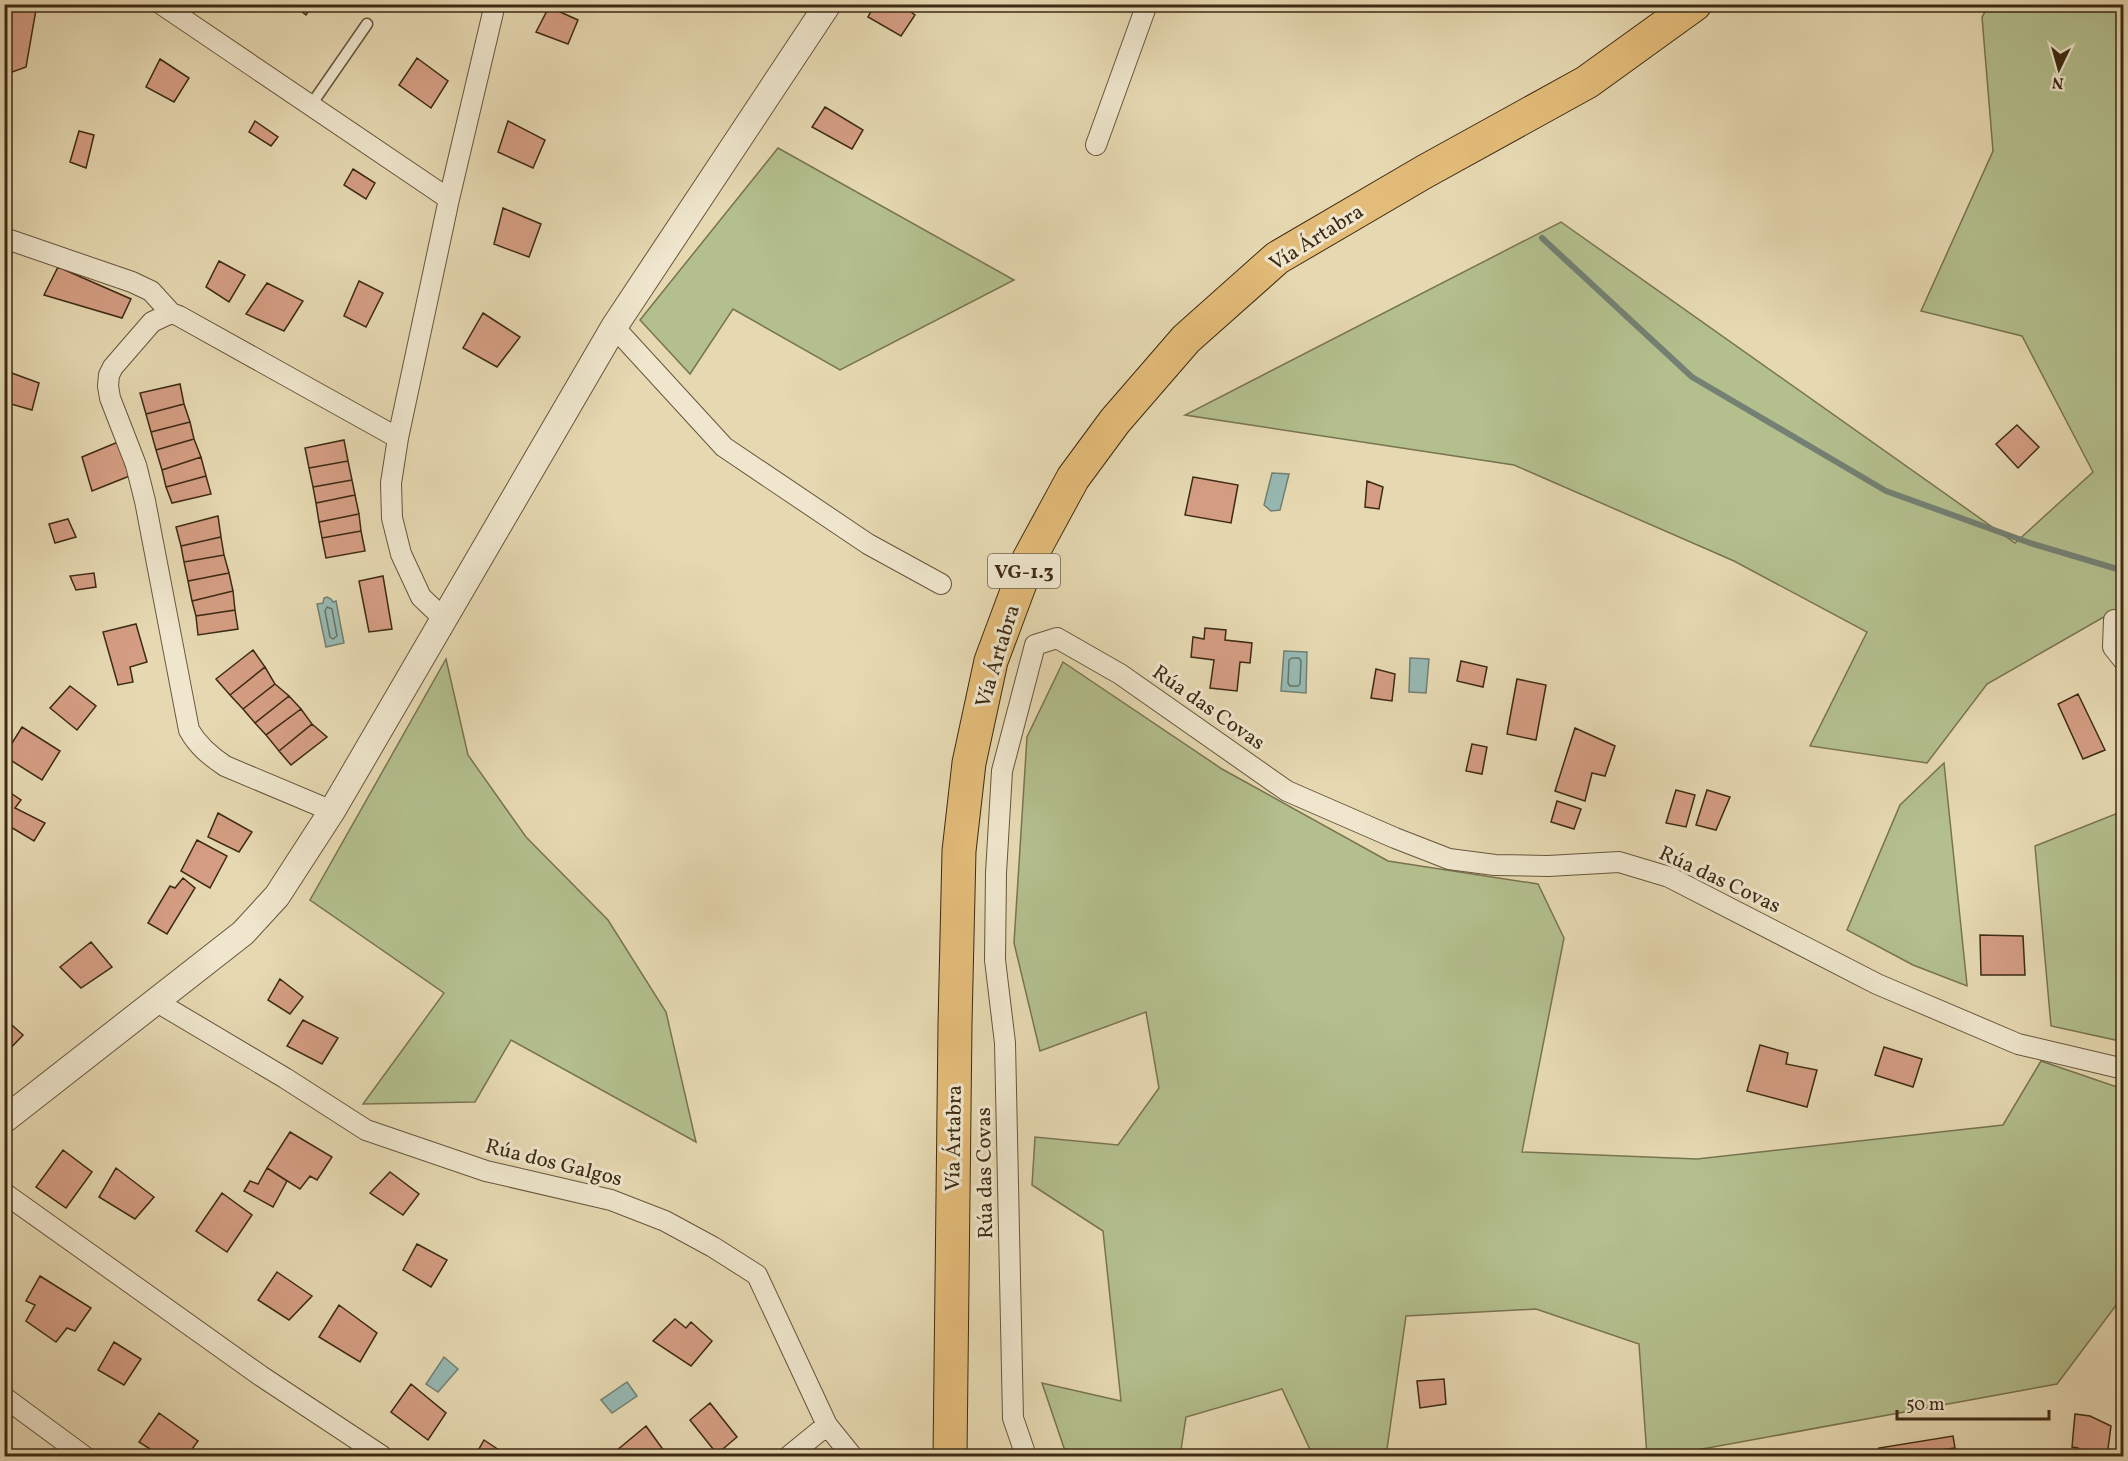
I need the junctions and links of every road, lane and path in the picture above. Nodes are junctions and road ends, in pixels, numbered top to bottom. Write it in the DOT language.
graph roads {
  1 [pos="161,4"];
  2 [pos="495,4"];
  3 [pos="828,4"];
  4 [pos="1147,4"];
  5 [pos="1695,4"];
  6 [pos="186,11"];
  7 [pos="368,24"];
  8 [pos="311,105"];
  9 [pos="1096,145"];
  10 [pos="449,199"];
  11 [pos="4,238"];
  12 [pos="171,313"];
  13 [pos="614,327"];
  14 [pos="398,438"];
  15 [pos="941,584"];
  16 [pos="444,619"];
  17 [pos="2114,620"];
  18 [pos="2124,661"];
  19 [pos="332,812"];
  20 [pos="158,1002"];
  21 [pos="2124,1069"];
  22 [pos="4,1120"];
  23 [pos="4,1193"];
  24 [pos="4,1397"];
  25 [pos="826,1425"];
  26 [pos="84,1456"];
  27 [pos="382,1456"];
  28 [pos="789,1456"];
  29 [pos="852,1456"];
  30 [pos="950,1456"];
  31 [pos="1026,1456"];
  1 -- 6 [label="street"];
  2 -- 10 [label="street"];
  3 -- 13 [label="street"];
  4 -- 9 [label="street"];
  5 -- 30 [label="highway, Vía Ártabra / VG-1.3"];
  6 -- 8 [label="street"];
  7 -- 8 [label="lane"];
  8 -- 10 [label="street"];
  10 -- 14 [label="street"];
  11 -- 12 [label="street"];
  12 -- 14 [label="street"];
  12 -- 19 [label="street"];
  13 -- 15 [label="street"];
  13 -- 16 [label="street"];
  14 -- 16 [label="street"];
  16 -- 19 [label="street"];
  17 -- 18 [label="street"];
  19 -- 20 [label="street"];
  20 -- 22 [label="street"];
  20 -- 25 [label="street, Rúa dos Galgos"];
  21 -- 31 [label="street, Rúa das Covas"];
  23 -- 27 [label="street"];
  24 -- 26 [label="street"];
  25 -- 28 [label="street"];
  25 -- 29 [label="street, Rúa dos Galgos"];
}
